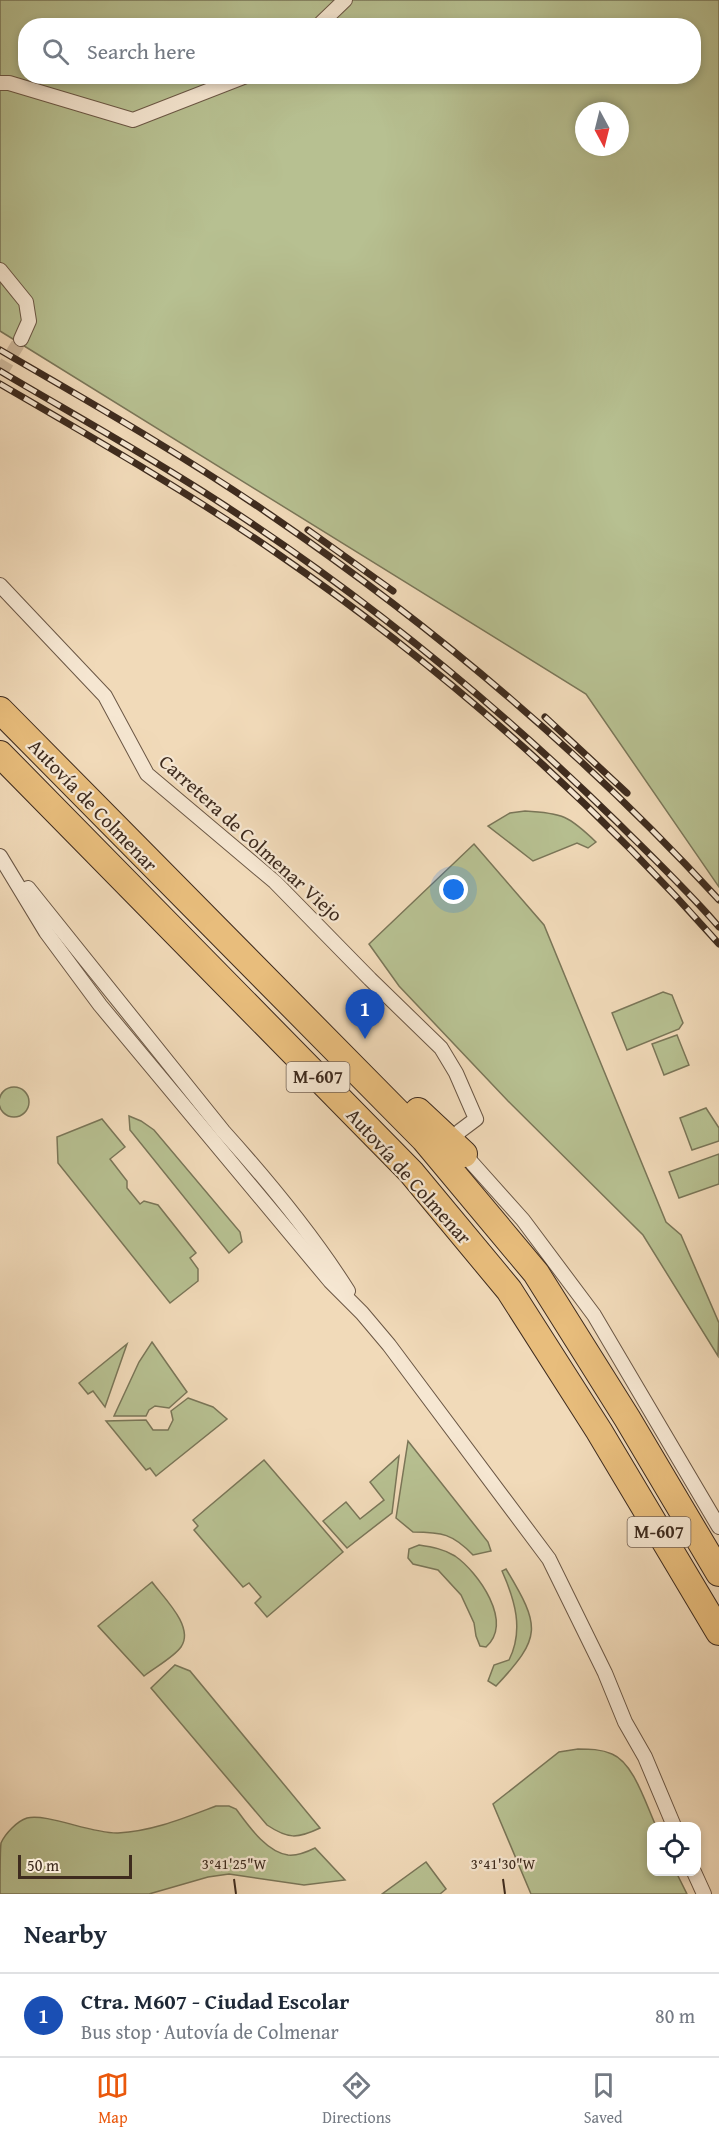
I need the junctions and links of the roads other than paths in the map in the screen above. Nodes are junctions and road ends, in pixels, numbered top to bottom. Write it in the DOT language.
graph roads {
  1 [pos="345,0"];
  2 [pos="326,18"];
  3 [pos="0,83"];
  4 [pos="225,84"];
  5 [pos="0,270"];
  6 [pos="21,339"];
  7 [pos="0,585"];
  8 [pos="0,710"];
  9 [pos="0,754"];
  10 [pos="0,855"];
  11 [pos="202,916"];
  12 [pos="98,987"];
  13 [pos="120,1014"];
  14 [pos="223,1131"];
  15 [pos="457,1148"];
  16 [pos="362,1313"];
  17 [pos="719,1527"];
  18 [pos="719,1573"];
  19 [pos="719,1632"];
  20 [pos="672,1822"];
  21 [pos="696,1876"];
  22 [pos="704,1894"];
  1 -- 2 [label="street"];
  3 -- 4 [label="street"];
  5 -- 6 [label="street"];
  7 -- 15 [label="street, Carretera de Colmenar Viejo"];
  8 -- 11 [label="highway, Autovía de Colmenar / M-607"];
  9 -- 19 [label="highway, Autovía de Colmenar / M-607"];
  10 -- 12 [label="street"];
  10 -- 14 [label="street"];
  10 -- 16 [label="street"];
  11 -- 15 [label="highway"];
  11 -- 18 [label="highway, Autovía de Colmenar / M-607"];
  13 -- 14 [label="street"];
  14 -- 16 [label="street"];
  15 -- 17 [label="street"];
  16 -- 20 [label="street"];
  21 -- 22 [label="street"];
}
